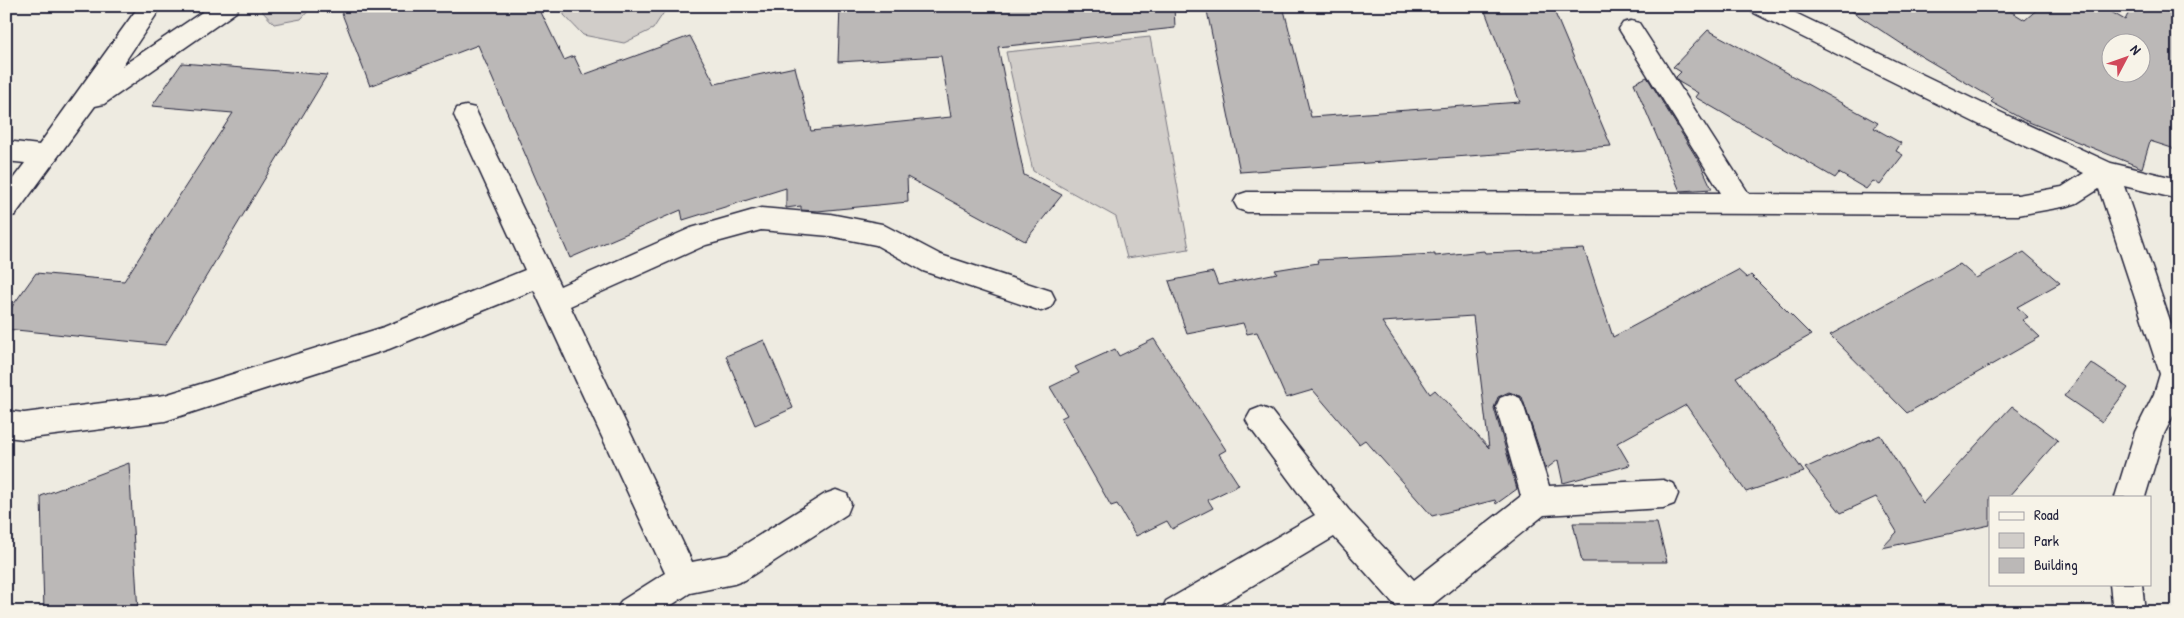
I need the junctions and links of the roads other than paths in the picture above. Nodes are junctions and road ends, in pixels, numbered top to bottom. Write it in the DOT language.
graph roads {
  1 [pos="151,6"];
  2 [pos="228,6"];
  3 [pos="1760,6"];
  4 [pos="1631,29"];
  5 [pos="82,106"];
  6 [pos="466,115"];
  7 [pos="6,150"];
  8 [pos="45,155"];
  9 [pos="2106,172"];
  10 [pos="2178,189"];
  11 [pos="1247,202"];
  12 [pos="1741,203"];
  13 [pos="6,208"];
  14 [pos="541,274"];
  15 [pos="1041,299"];
  16 [pos="554,301"];
  17 [pos="2173,400"];
  18 [pos="1510,407"];
  19 [pos="1261,420"];
  20 [pos="6,424"];
  21 [pos="1663,494"];
  22 [pos="2130,496"];
  23 [pos="1538,501"];
  24 [pos="836,504"];
  25 [pos="1337,520"];
  26 [pos="684,579"];
  27 [pos="2126,586"];
  28 [pos="1415,607"];
  29 [pos="632,612"];
  30 [pos="1177,612"];
  31 [pos="2129,612"];
  1 -- 5 [label="street"];
  2 -- 5 [label="street"];
  3 -- 9 [label="street"];
  4 -- 12 [label="street"];
  5 -- 8 [label="street"];
  6 -- 14 [label="street"];
  7 -- 8 [label="street"];
  8 -- 13 [label="street"];
  9 -- 10 [label="street"];
  9 -- 12 [label="street"];
  9 -- 17 [label="street"];
  11 -- 12 [label="street"];
  14 -- 16 [label="street"];
  14 -- 20 [label="street"];
  15 -- 16 [label="street"];
  16 -- 26 [label="street"];
  17 -- 22 [label="street"];
  18 -- 23 [label="street"];
  19 -- 25 [label="street"];
  21 -- 23 [label="street"];
  23 -- 28 [label="street"];
  24 -- 26 [label="street"];
  25 -- 28 [label="street"];
  25 -- 30 [label="street"];
  26 -- 29 [label="street"];
  27 -- 31 [label="street"];
}
